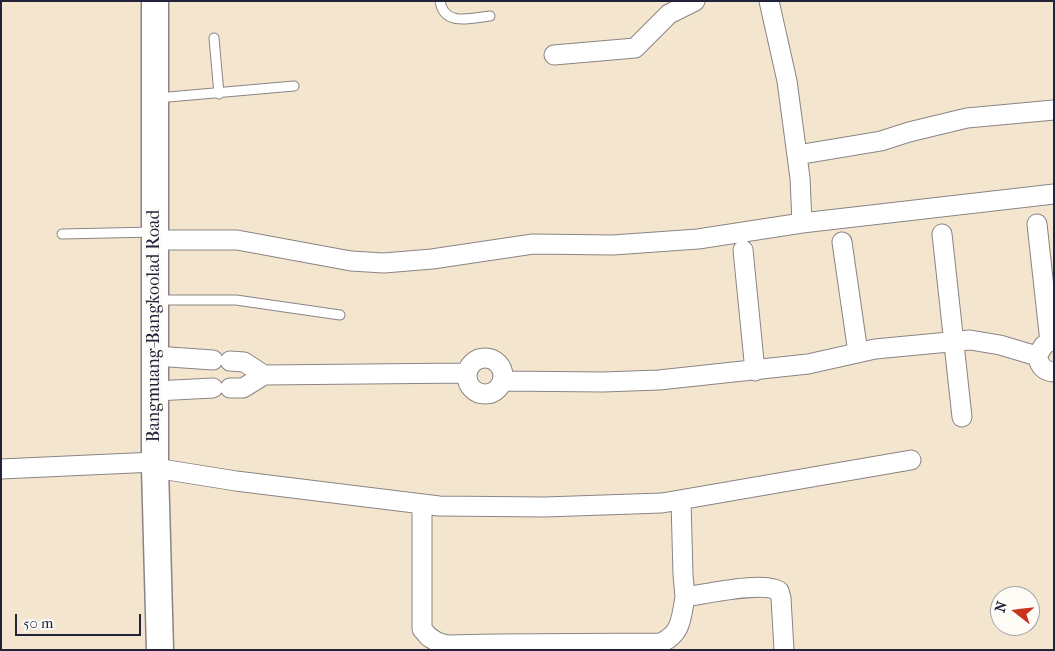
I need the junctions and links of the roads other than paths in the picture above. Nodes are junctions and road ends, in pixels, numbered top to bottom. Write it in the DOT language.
graph roads {
  1 [pos="155,1"];
  2 [pos="440,1"];
  3 [pos="695,1"];
  4 [pos="769,1"];
  5 [pos="490,16"];
  6 [pos="214,38"];
  7 [pos="554,55"];
  8 [pos="294,86"];
  9 [pos="219,94"];
  10 [pos="154,98"];
  11 [pos="1054,110"];
  12 [pos="797,155"];
  13 [pos="1054,194"];
  14 [pos="802,224"];
  15 [pos="1038,224"];
  16 [pos="62,234"];
  17 [pos="942,234"];
  18 [pos="155,236"];
  19 [pos="842,242"];
  20 [pos="743,250"];
  21 [pos="1048,272"];
  22 [pos="155,300"];
  23 [pos="340,315"];
  24 [pos="953,341"];
  25 [pos="1052,342"];
  26 [pos="858,353"];
  27 [pos="156,356"];
  28 [pos="1037,356"];
  29 [pos="755,371"];
  30 [pos="1054,372"];
  31 [pos="467,373"];
  32 [pos="264,375"];
  33 [pos="503,381"];
  34 [pos="156,391"];
  35 [pos="962,417"];
  36 [pos="911,460"];
  37 [pos="155,465"];
  38 [pos="1,469"];
  39 [pos="681,500"];
  40 [pos="422,504"];
  41 [pos="686,597"];
  42 [pos="160,650"];
  43 [pos="784,650"];
  1 -- 10 [label="street, Bangmuang-Bangkoolad Road"];
  2 -- 5 [label="lane"];
  3 -- 7 [label="street"];
  4 -- 12 [label="street"];
  6 -- 9 [label="lane"];
  8 -- 9 [label="lane"];
  9 -- 10 [label="lane"];
  10 -- 18 [label="street, Bangmuang-Bangkoolad Road"];
  11 -- 12 [label="street"];
  12 -- 14 [label="street"];
  13 -- 14 [label="street"];
  14 -- 18 [label="street"];
  15 -- 21 [label="street"];
  16 -- 18 [label="lane"];
  17 -- 24 [label="street"];
  18 -- 22 [label="street, Bangmuang-Bangkoolad Road"];
  19 -- 26 [label="street"];
  20 -- 29 [label="street"];
  21 -- 25 [label="street"];
  22 -- 23 [label="lane"];
  22 -- 27 [label="street, Bangmuang-Bangkoolad Road"];
  24 -- 26 [label="street"];
  24 -- 28 [label="street"];
  24 -- 35 [label="street"];
  25 -- 28 [label="street"];
  26 -- 29 [label="street"];
  27 -- 32 [label="street"];
  27 -- 34 [label="street, Bangmuang-Bangkoolad Road"];
  28 -- 30 [label="street"];
  29 -- 33 [label="street"];
  31 -- 32 [label="street"];
  31 -- 33 [label="street"];
  31 -- 33 [label="street"];
  32 -- 34 [label="street"];
  34 -- 37 [label="street, Bangmuang-Bangkoolad Road"];
  36 -- 39 [label="street"];
  37 -- 38 [label="street"];
  37 -- 40 [label="street"];
  37 -- 42 [label="street, Bangmuang-Bangkoolad Road"];
  39 -- 40 [label="street"];
  39 -- 41 [label="street"];
  40 -- 41 [label="street"];
  41 -- 43 [label="street"];
}
